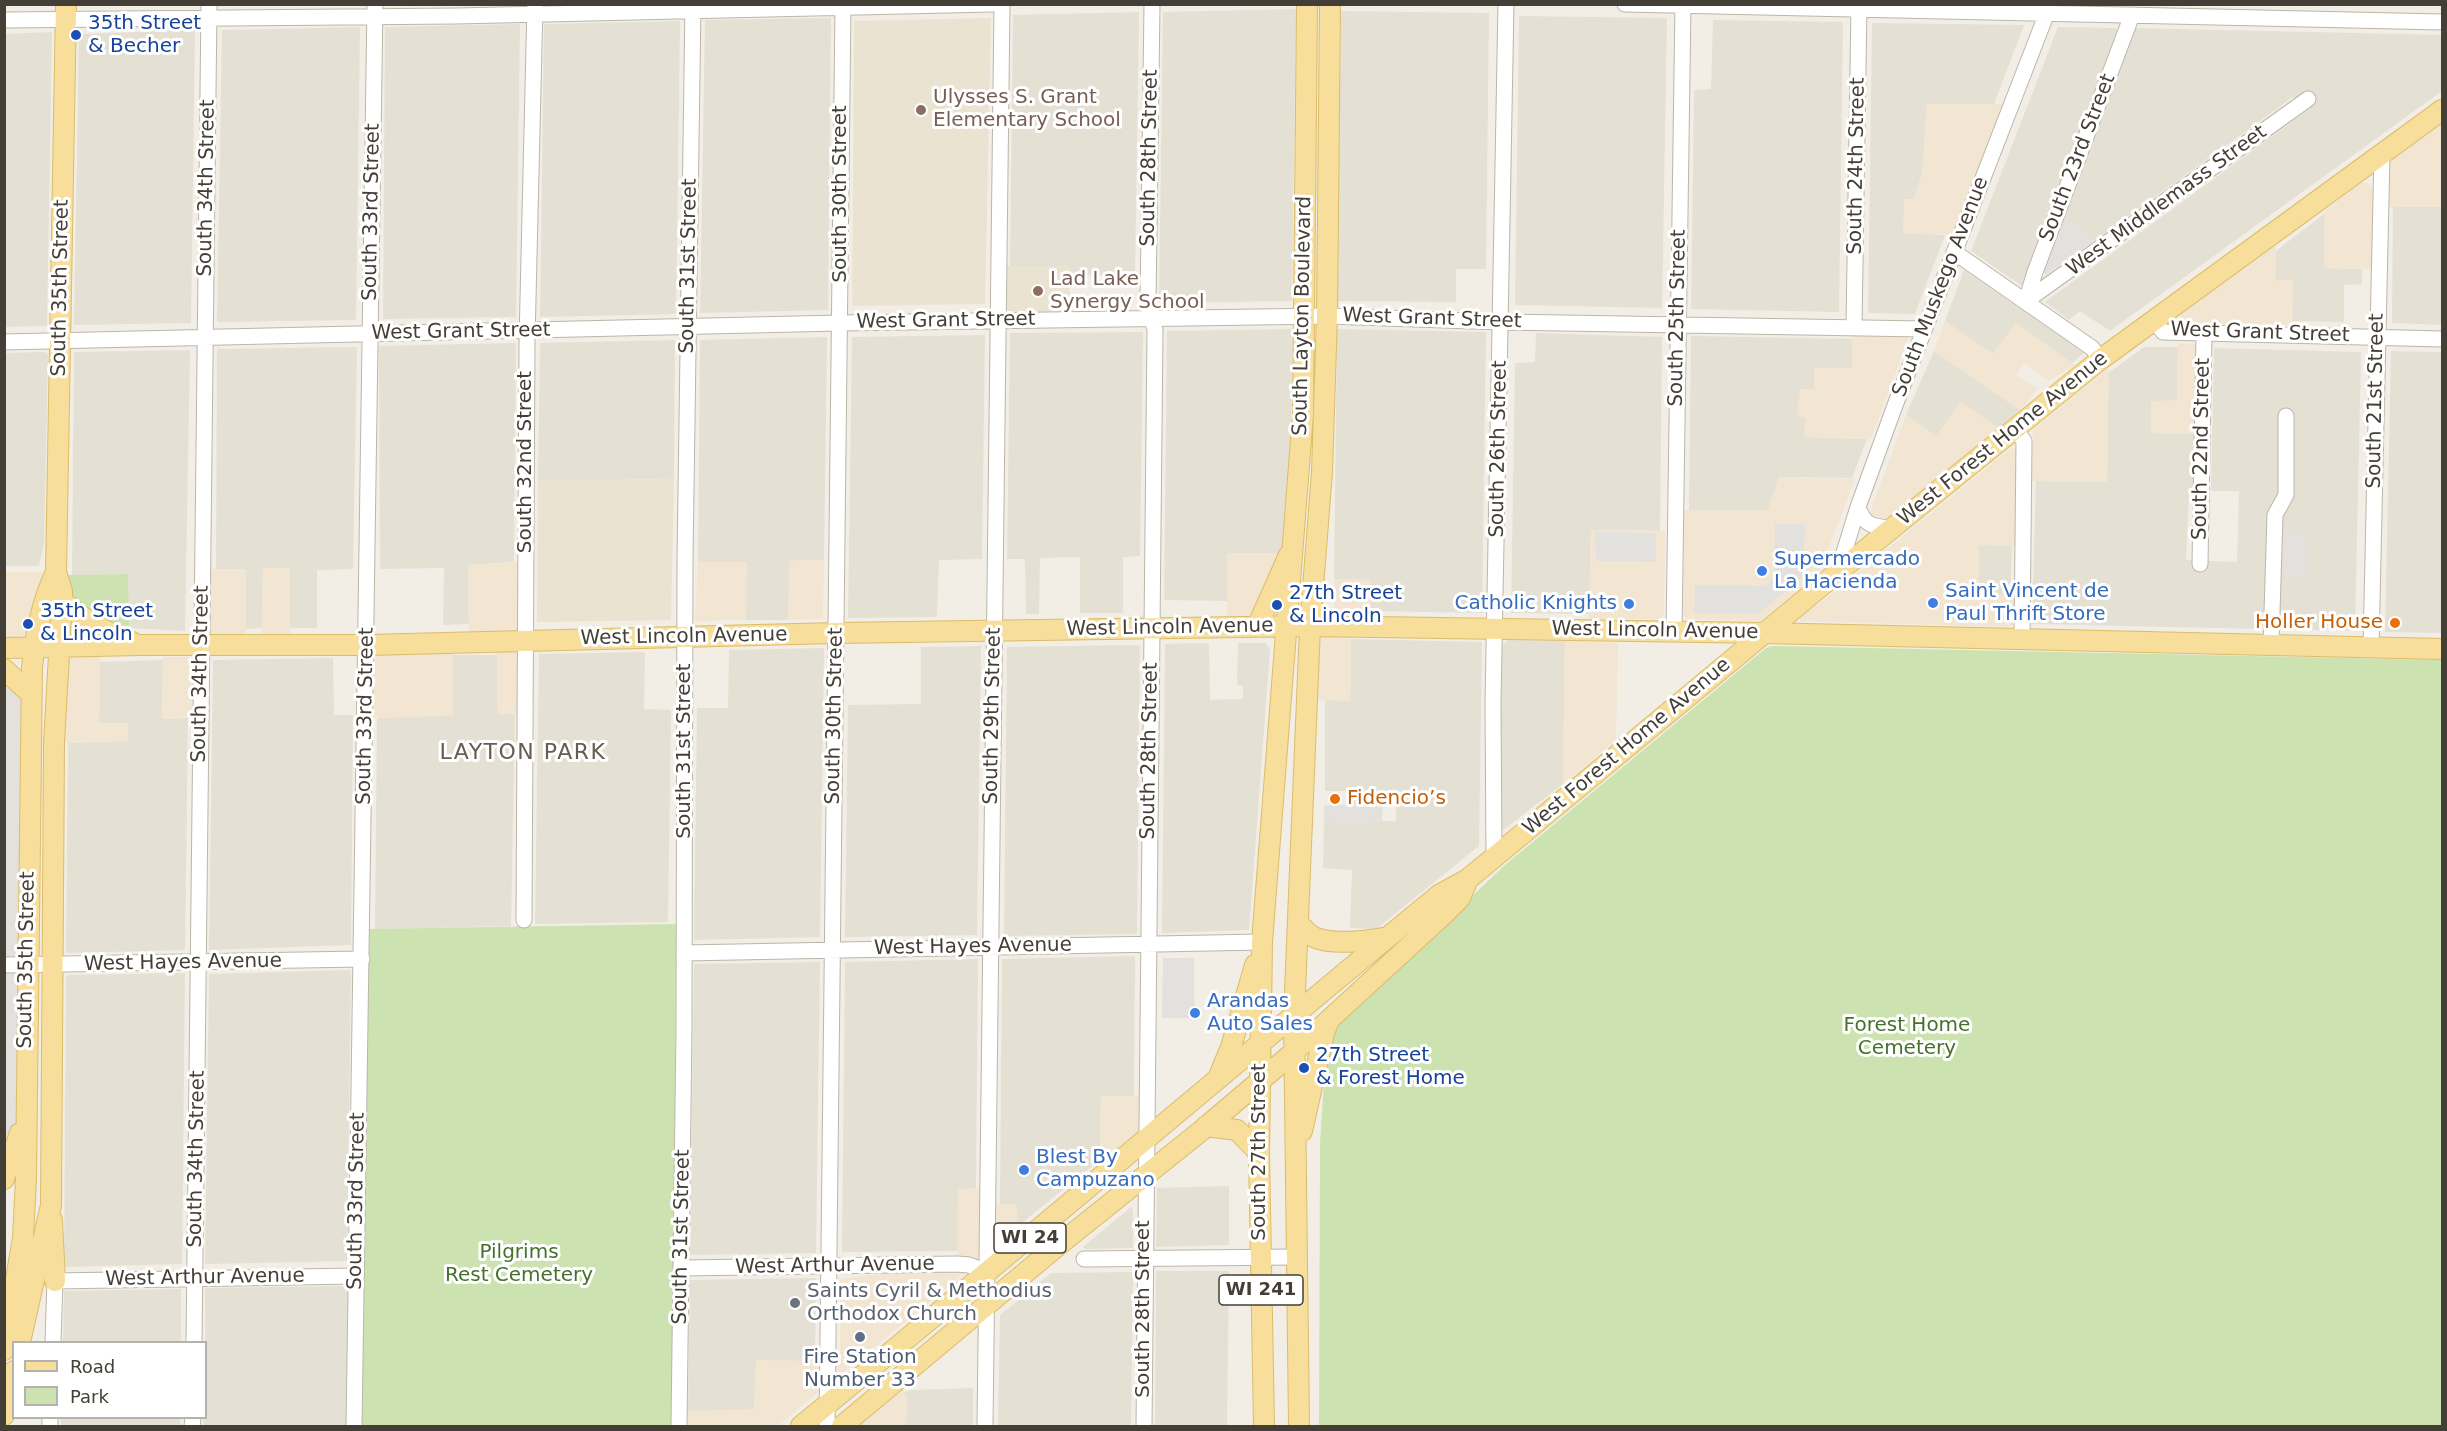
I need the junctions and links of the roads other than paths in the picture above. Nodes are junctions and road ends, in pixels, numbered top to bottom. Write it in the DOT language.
graph roads {
  1 [pos="992,4"];
  2 [pos="1002,4"];
  3 [pos="1152,4"];
  4 [pos="1307,4"];
  5 [pos="1330,4"];
  6 [pos="1506,4"];
  7 [pos="1624,4"];
  8 [pos="1683,5"];
  9 [pos="842,6"];
  10 [pos="1859,7"];
  11 [pos="693,8"];
  12 [pos="535,9"];
  13 [pos="2048,9"];
  14 [pos="209,11"];
  15 [pos="375,11"];
  16 [pos="66,12"];
  17 [pos="2132,15"];
  18 [pos="4,20"];
  19 [pos="2442,22"];
  20 [pos="2308,99"];
  21 [pos="2442,110"];
  22 [pos="2382,154"];
  23 [pos="1954,252"];
  24 [pos="2026,301"];
  25 [pos="1304,316"];
  26 [pos="1327,316"];
  27 [pos="1152,319"];
  28 [pos="998,320"];
  29 [pos="2154,320"];
  30 [pos="1502,322"];
  31 [pos="840,323"];
  32 [pos="1677,325"];
  33 [pos="689,327"];
  34 [pos="1854,327"];
  35 [pos="1924,329"];
  36 [pos="528,331"];
  37 [pos="370,333"];
  38 [pos="2204,333"];
  39 [pos="205,337"];
  40 [pos="2377,338"];
  41 [pos="2442,339"];
  42 [pos="59,341"];
  43 [pos="4,342"];
  44 [pos="2101,359"];
  45 [pos="2286,416"];
  46 [pos="2015,429"];
  47 [pos="1858,507"];
  48 [pos="1892,528"];
  49 [pos="1294,544"];
  50 [pos="2200,564"];
  51 [pos="56,572"];
  52 [pos="1838,572"];
  53 [pos="62,601"];
  54 [pos="1287,626"];
  55 [pos="1310,626"];
  56 [pos="1257,627"];
  57 [pos="1152,628"];
  58 [pos="1495,628"];
  59 [pos="994,631"];
  60 [pos="1674,632"];
  61 [pos="836,633"];
  62 [pos="1764,633"];
  63 [pos="685,636"];
  64 [pos="2022,639"];
  65 [pos="526,641"];
  66 [pos="140,645"];
  67 [pos="201,645"];
  68 [pos="367,645"];
  69 [pos="2271,645"];
  70 [pos="34,646"];
  71 [pos="59,647"];
  72 [pos="2371,647"];
  73 [pos="4,648"];
  74 [pos="2442,649"];
  75 [pos="4,669"];
  76 [pos="31,694"];
  77 [pos="1494,858"];
  78 [pos="1468,879"];
  79 [pos="524,920"];
  80 [pos="1298,923"];
  81 [pos="1388,938"];
  82 [pos="1263,942"];
  83 [pos="1148,944"];
  84 [pos="990,947"];
  85 [pos="833,950"];
  86 [pos="684,953"];
  87 [pos="362,959"];
  88 [pos="198,963"];
  89 [pos="4,965"];
  90 [pos="27,965"];
  91 [pos="51,965"];
  92 [pos="1331,1015"];
  93 [pos="1294,1016"];
  94 [pos="1260,1045"];
  95 [pos="1294,1052"];
  96 [pos="1218,1080"];
  97 [pos="1260,1081"];
  98 [pos="25,1116"];
  99 [pos="1206,1126"];
  100 [pos="1146,1140"];
  101 [pos="1259,1153"];
  102 [pos="1295,1163"];
  103 [pos="1145,1177"];
  104 [pos="4,1179"];
  105 [pos="51,1205"];
  106 [pos="1260,1257"];
  107 [pos="1296,1257"];
  108 [pos="1145,1258"];
  109 [pos="1084,1259"];
  110 [pos="829,1266"];
  111 [pos="681,1268"];
  112 [pos="987,1272"];
  113 [pos="356,1276"];
  114 [pos="195,1279"];
  115 [pos="55,1281"];
  116 [pos="986,1306"];
  117 [pos="20,1341"];
  118 [pos="53,1341"];
  119 [pos="194,1341"];
  120 [pos="4,1350"];
  121 [pos="12,1380"];
  122 [pos="827,1406"];
  123 [pos="4,1414"];
  124 [pos="354,1426"];
  125 [pos="680,1426"];
  126 [pos="801,1426"];
  127 [pos="827,1426"];
  128 [pos="842,1426"];
  129 [pos="986,1426"];
  130 [pos="1144,1426"];
  131 [pos="1264,1426"];
  132 [pos="1299,1426"];
  1 -- 9 [label="street"];
  2 -- 28 [label="street, South 29th Street"];
  3 -- 27 [label="street, South 28th Street"];
  4 -- 25 [label="main road, South Layton Boulevard"];
  5 -- 26 [label="main road, South Layton Boulevard"];
  6 -- 30 [label="street, South 26th Street"];
  7 -- 8 [label="street"];
  8 -- 10 [label="street"];
  8 -- 32 [label="street, South 25th Street"];
  9 -- 11 [label="street"];
  9 -- 31 [label="street, South 30th Street"];
  10 -- 13 [label="street"];
  10 -- 34 [label="street, South 24th Street"];
  11 -- 12 [label="street"];
  11 -- 33 [label="street, South 31st Street"];
  12 -- 15 [label="street"];
  12 -- 36 [label="street, South 32nd Street"];
  13 -- 17 [label="street"];
  13 -- 23 [label="street, South Muskego Avenue"];
  14 -- 15 [label="street"];
  14 -- 16 [label="street"];
  14 -- 39 [label="street, South 34th Street"];
  15 -- 37 [label="street, South 33rd Street"];
  16 -- 18 [label="street"];
  16 -- 42 [label="main road, South 35th Street"];
  17 -- 19 [label="street"];
  17 -- 24 [label="street, South 23rd Street"];
  20 -- 24 [label="street, West Middlemass Street"];
  21 -- 22 [label="main road, West Forest Home Avenue"];
  22 -- 29 [label="main road, West Forest Home Avenue"];
  22 -- 40 [label="street, South 21st Street"];
  23 -- 24 [label="street"];
  23 -- 35 [label="street, South Muskego Avenue"];
  24 -- 44 [label="street"];
  25 -- 26 [label="street, West Grant Street"];
  25 -- 27 [label="street, West Grant Street"];
  25 -- 49 [label="main road, South Layton Boulevard"];
  26 -- 30 [label="street, West Grant Street"];
  26 -- 55 [label="main road, South Layton Boulevard"];
  27 -- 28 [label="street, West Grant Street"];
  27 -- 57 [label="street, South 28th Street"];
  28 -- 31 [label="street, West Grant Street"];
  28 -- 59 [label="street, South 29th Street"];
  29 -- 38 [label="street, West Grant Street"];
  29 -- 44 [label="main road, West Forest Home Avenue"];
  30 -- 32 [label="street, West Grant Street"];
  30 -- 58 [label="street, South 26th Street"];
  31 -- 33 [label="street, West Grant Street"];
  31 -- 61 [label="street, South 30th Street"];
  32 -- 34 [label="street, West Grant Street"];
  32 -- 60 [label="street, South 25th Street"];
  33 -- 36 [label="street, West Grant Street"];
  33 -- 63 [label="street, South 31st Street"];
  34 -- 35 [label="street, West Grant Street"];
  35 -- 47 [label="street, South Muskego Avenue"];
  36 -- 37 [label="street, West Grant Street"];
  36 -- 65 [label="street, South 32nd Street"];
  37 -- 39 [label="street, West Grant Street"];
  37 -- 68 [label="street, South 33rd Street"];
  38 -- 40 [label="street, West Grant Street"];
  38 -- 50 [label="street, South 22nd Street"];
  39 -- 42 [label="street, West Grant Street"];
  39 -- 67 [label="street, South 34th Street"];
  40 -- 41 [label="street, West Grant Street"];
  40 -- 72 [label="street, South 21st Street"];
  42 -- 43 [label="street, West Grant Street"];
  42 -- 51 [label="main road, South 35th Street"];
  44 -- 46 [label="main road, West Forest Home Avenue"];
  45 -- 69 [label="street"];
  46 -- 48 [label="main road, West Forest Home Avenue"];
  46 -- 64 [label="street"];
  47 -- 48 [label="street"];
  47 -- 52 [label="street, South Muskego Avenue"];
  48 -- 52 [label="main road, West Forest Home Avenue"];
  49 -- 54 [label="main road, South Layton Boulevard"];
  49 -- 56 [label="main road"];
  51 -- 53 [label="main road, South 35th Street"];
  51 -- 70 [label="main road, South 35th Street"];
  52 -- 62 [label="main road, West Forest Home Avenue"];
  53 -- 66 [label="main road"];
  53 -- 71 [label="main road, South 35th Street"];
  54 -- 55 [label="main road, West Lincoln Avenue"];
  54 -- 56 [label="main road, West Lincoln Avenue"];
  54 -- 82 [label="main road, South 27th Street"];
  55 -- 58 [label="main road, West Lincoln Avenue"];
  55 -- 80 [label="main road, South 27th Street"];
  56 -- 57 [label="main road, West Lincoln Avenue"];
  57 -- 59 [label="main road, West Lincoln Avenue"];
  57 -- 83 [label="street, South 28th Street"];
  58 -- 60 [label="main road, West Lincoln Avenue"];
  58 -- 77 [label="street, South 26th Street"];
  59 -- 61 [label="main road, West Lincoln Avenue"];
  59 -- 84 [label="street, South 29th Street"];
  60 -- 62 [label="main road, West Lincoln Avenue"];
  61 -- 63 [label="main road, West Lincoln Avenue"];
  61 -- 85 [label="street, South 30th Street"];
  62 -- 64 [label="main road, West Lincoln Avenue"];
  62 -- 77 [label="main road, West Forest Home Avenue"];
  63 -- 65 [label="main road, West Lincoln Avenue"];
  63 -- 86 [label="street, South 31st Street"];
  64 -- 69 [label="main road, West Lincoln Avenue"];
  65 -- 68 [label="main road, West Lincoln Avenue"];
  65 -- 79 [label="street, South 32nd Street"];
  66 -- 67 [label="main road, West Lincoln Avenue"];
  66 -- 71 [label="main road, West Lincoln Avenue"];
  67 -- 68 [label="main road, West Lincoln Avenue"];
  67 -- 88 [label="street, South 34th Street"];
  68 -- 87 [label="street, South 33rd Street"];
  69 -- 72 [label="main road, West Lincoln Avenue"];
  70 -- 71 [label="main road, West Lincoln Avenue"];
  70 -- 73 [label="main road, West Lincoln Avenue"];
  70 -- 76 [label="main road, South 35th Street"];
  71 -- 91 [label="main road, South 35th Street"];
  72 -- 74 [label="main road, West Lincoln Avenue"];
  75 -- 76 [label="main road"];
  76 -- 90 [label="main road, South 35th Street"];
  77 -- 78 [label="main road, West Forest Home Avenue"];
  78 -- 81 [label="main road, West Forest Home Avenue"];
  78 -- 92 [label="main road, West Forest Home Avenue"];
  80 -- 81 [label="main road"];
  80 -- 93 [label="main road, South 27th Street"];
  81 -- 93 [label="main road, West Forest Home Avenue"];
  82 -- 83 [label="street, West Hayes Avenue"];
  82 -- 94 [label="main road, South 27th Street"];
  82 -- 96 [label="main road"];
  83 -- 84 [label="street, West Hayes Avenue"];
  83 -- 100 [label="street, South 28th Street"];
  84 -- 85 [label="street, West Hayes Avenue"];
  84 -- 112 [label="street, South 29th Street"];
  85 -- 86 [label="street, West Hayes Avenue"];
  85 -- 110 [label="street, South 30th Street"];
  86 -- 111 [label="street, South 31st Street"];
  87 -- 88 [label="street, West Hayes Avenue"];
  87 -- 113 [label="street, South 33rd Street"];
  88 -- 91 [label="street, West Hayes Avenue"];
  88 -- 114 [label="street, South 34th Street"];
  89 -- 90 [label="street, West Hayes Avenue"];
  90 -- 91 [label="street, West Hayes Avenue"];
  90 -- 98 [label="main road, South 35th Street"];
  91 -- 105 [label="main road, South 35th Street"];
  92 -- 95 [label="main road, West Forest Home Avenue"];
  92 -- 102 [label="main road"];
  93 -- 94 [label="main road, West Forest Home Avenue / WI 24"];
  93 -- 95 [label="main road, South 27th Street / WI 241"];
  94 -- 96 [label="main road, West Forest Home Avenue / WI 24"];
  94 -- 97 [label="main road, South 27th Street / WI 241"];
  95 -- 97 [label="main road, West Forest Home Avenue / WI 24"];
  95 -- 102 [label="main road, South 27th Street / WI 241"];
  96 -- 100 [label="main road, West Forest Home Avenue / WI 24"];
  97 -- 99 [label="main road, West Forest Home Avenue / WI 24"];
  97 -- 101 [label="main road, South 27th Street / WI 241"];
  98 -- 104 [label="main road"];
  98 -- 120 [label="main road, South 35th Street"];
  99 -- 101 [label="main road"];
  99 -- 103 [label="main road, West Forest Home Avenue / WI 24"];
  100 -- 103 [label="street, South 28th Street"];
  100 -- 112 [label="main road, West Forest Home Avenue / WI 24"];
  101 -- 106 [label="main road, South 27th Street / WI 241"];
  102 -- 107 [label="main road, South 27th Street / WI 241"];
  103 -- 108 [label="street, South 28th Street"];
  103 -- 116 [label="main road, West Forest Home Avenue / WI 24"];
  105 -- 115 [label="main road"];
  105 -- 117 [label="main road, South 35th Street"];
  106 -- 107 [label="street"];
  106 -- 108 [label="street"];
  106 -- 131 [label="main road, South 27th Street / WI 241"];
  107 -- 132 [label="main road, South 27th Street / WI 241"];
  108 -- 109 [label="street"];
  108 -- 130 [label="street, South 28th Street"];
  110 -- 111 [label="street, West Arthur Avenue"];
  110 -- 112 [label="street, West Arthur Avenue"];
  110 -- 122 [label="street, South 30th Street"];
  111 -- 125 [label="street, South 31st Street"];
  112 -- 116 [label="street, South 29th Street"];
  112 -- 122 [label="main road, West Forest Home Avenue / WI 24"];
  113 -- 114 [label="street, West Arthur Avenue"];
  113 -- 124 [label="street, South 33rd Street"];
  114 -- 115 [label="street, West Arthur Avenue"];
  114 -- 119 [label="street, South 34th Street"];
  115 -- 118 [label="street"];
  116 -- 128 [label="main road, West Forest Home Avenue / WI 24"];
  116 -- 129 [label="street, South 29th Street"];
  121 -- 123 [label="main road"];
  122 -- 126 [label="main road, West Forest Home Avenue / WI 24"];
  122 -- 127 [label="street, South 30th Street"];
}
